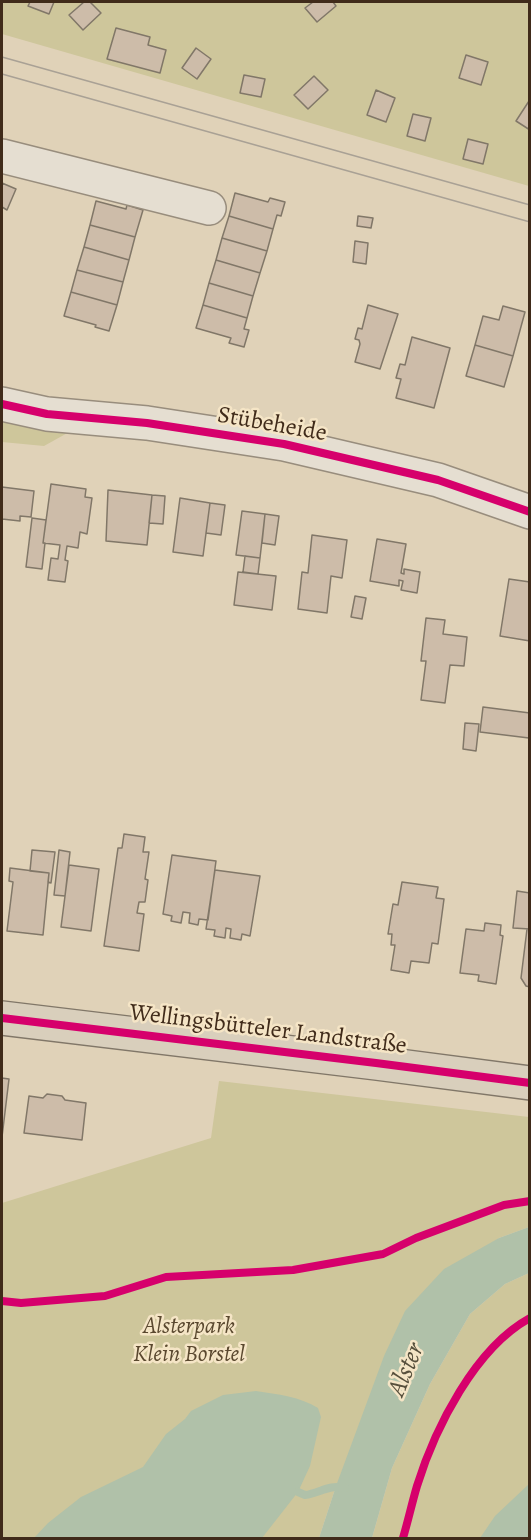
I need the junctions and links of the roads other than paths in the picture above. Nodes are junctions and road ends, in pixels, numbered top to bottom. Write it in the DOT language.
graph roads {
  1 [pos="2,156"];
  2 [pos="209,208"];
  3 [pos="2,404"];
  4 [pos="530,512"];
  5 [pos="2,1018"];
  6 [pos="530,1083"];
  1 -- 2 [label="street"];
  3 -- 4 [label="street, Stübeheide"];
  5 -- 6 [label="main road, Wellingsbütteler Landstraße"];
}
